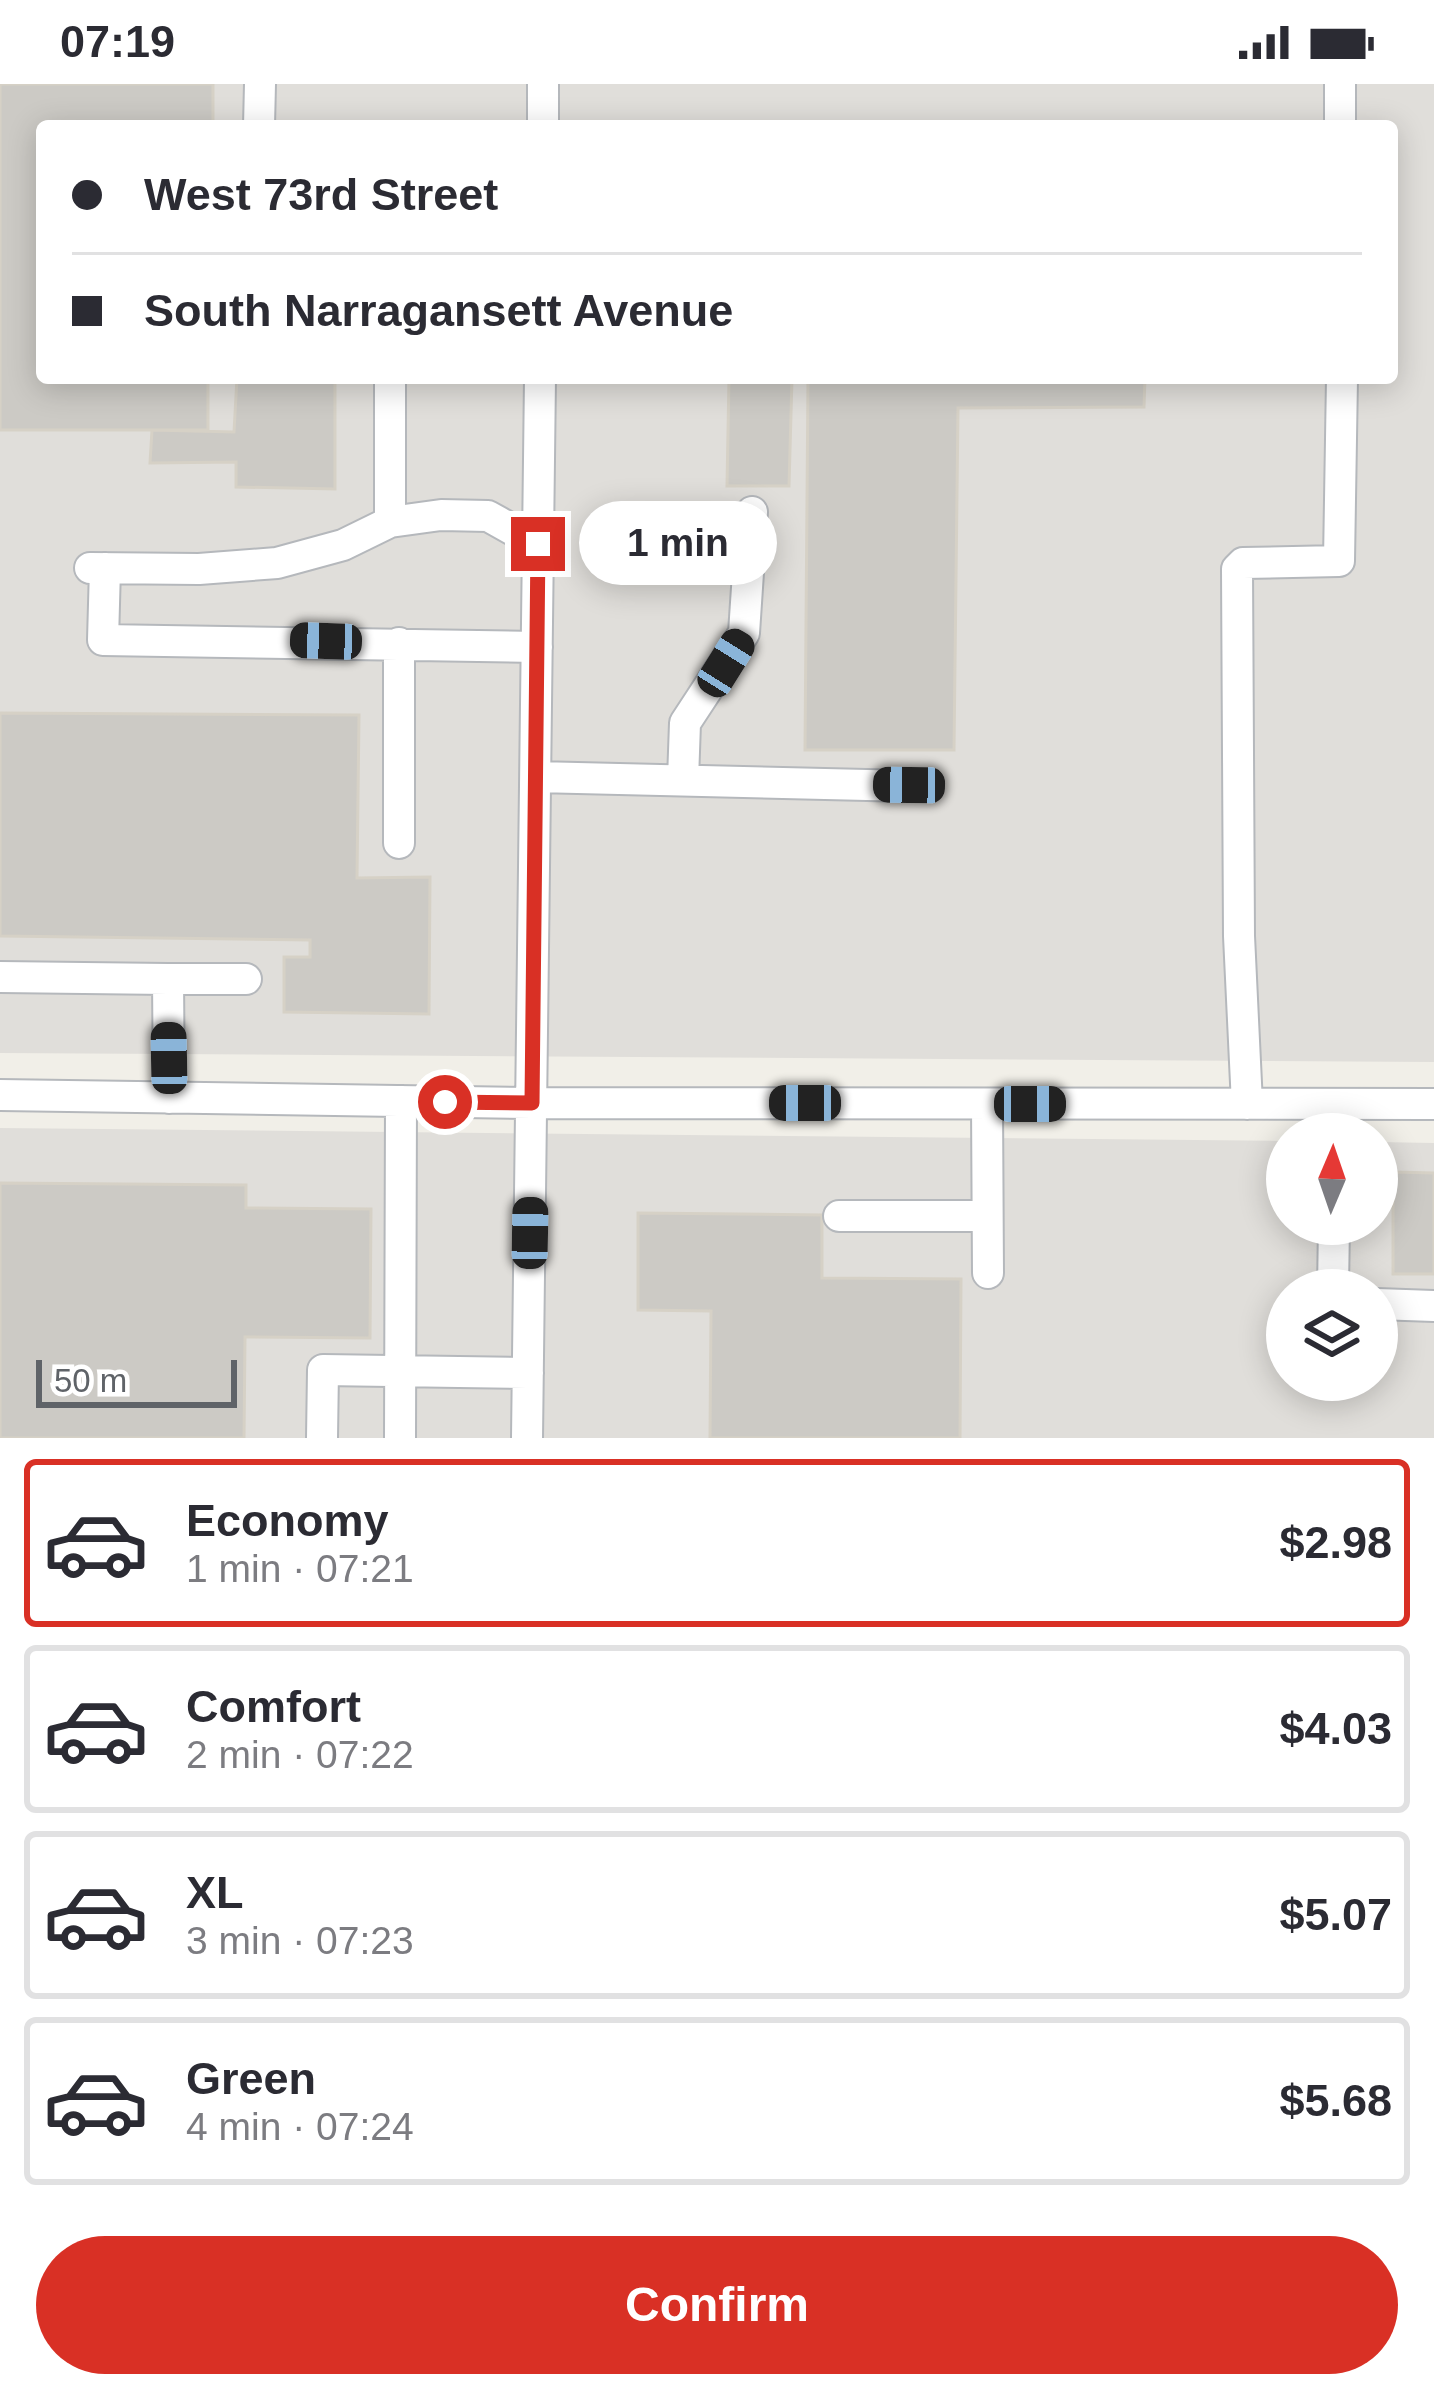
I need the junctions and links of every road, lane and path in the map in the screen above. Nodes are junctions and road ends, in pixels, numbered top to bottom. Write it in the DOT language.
graph roads {
  1 [pos="260,84"];
  2 [pos="543,84"];
  3 [pos="1340,84"];
  4 [pos="260,120"];
  5 [pos="543,120"];
  6 [pos="1340,120"];
  7 [pos="390,384"];
  8 [pos="540,384"];
  9 [pos="1342,384"];
  10 [pos="752,512"];
  11 [pos="389,522"];
  12 [pos="538,544"];
  13 [pos="399,643"];
  14 [pos="537,647"];
  15 [pos="536,777"];
  16 [pos="683,780"];
  17 [pos="909,785"];
  18 [pos="399,842"];
  19 [pos="0,977"];
  20 [pos="168,979"];
  21 [pos="247,979"];
  22 [pos="0,1095"];
  23 [pos="169,1098"];
  24 [pos="401,1101"];
  25 [pos="532,1103"];
  26 [pos="987,1104"];
  27 [pos="1247,1104"];
  28 [pos="1434,1105"];
  29 [pos="1299,1113"];
  30 [pos="1377,1113"];
  31 [pos="839,1216"];
  32 [pos="987,1216"];
  33 [pos="988,1273"];
  34 [pos="1398,1305"];
  35 [pos="1434,1306"];
  36 [pos="400,1371"];
  37 [pos="528,1373"];
  38 [pos="322,1438"];
  39 [pos="400,1438"];
  40 [pos="527,1438"];
  1 -- 4 [label="street"];
  2 -- 5 [label="street"];
  3 -- 6 [label="street"];
  7 -- 11 [label="street"];
  8 -- 12 [label="street"];
  9 -- 27 [label="street"];
  10 -- 16 [label="street"];
  11 -- 12 [label="street"];
  11 -- 13 [label="street"];
  12 -- 14 [label="street"];
  13 -- 14 [label="street"];
  13 -- 18 [label="street"];
  14 -- 15 [label="street"];
  15 -- 16 [label="street"];
  15 -- 25 [label="street"];
  16 -- 17 [label="street"];
  19 -- 20 [label="street"];
  20 -- 21 [label="street"];
  20 -- 23 [label="street"];
  22 -- 23 [label="street"];
  23 -- 24 [label="street"];
  24 -- 25 [label="street"];
  24 -- 36 [label="street"];
  25 -- 26 [label="street"];
  25 -- 37 [label="street"];
  26 -- 27 [label="street"];
  26 -- 32 [label="street"];
  27 -- 29 [label="street"];
  28 -- 30 [label="street"];
  31 -- 32 [label="street"];
  32 -- 33 [label="street"];
  34 -- 35 [label="street"];
  36 -- 37 [label="street"];
  36 -- 38 [label="street"];
  36 -- 39 [label="street"];
  37 -- 40 [label="street"];
}
